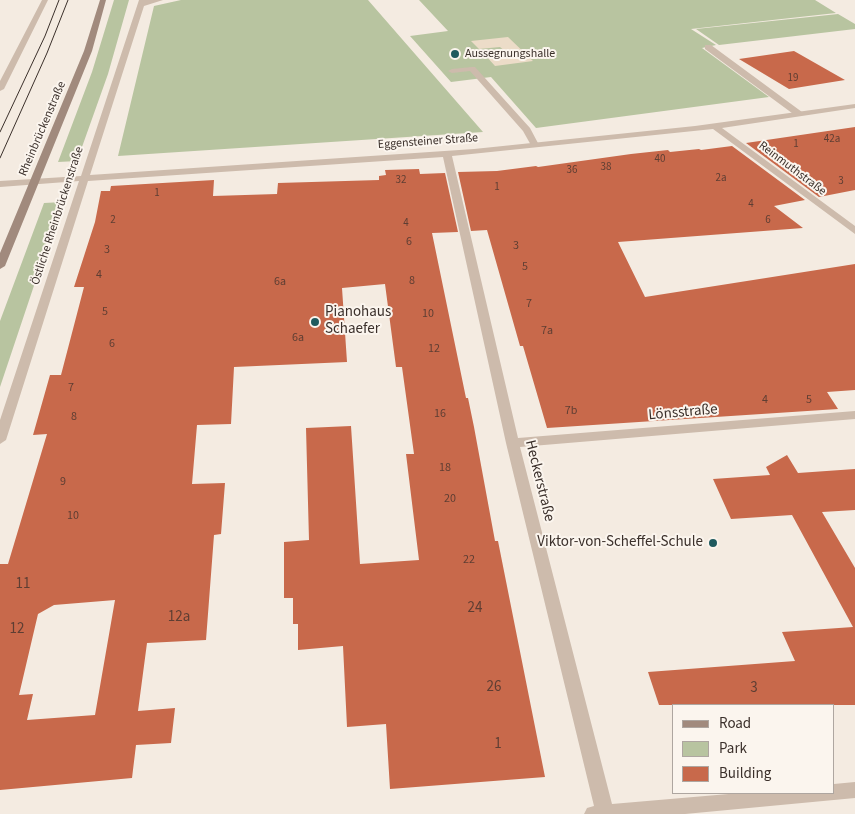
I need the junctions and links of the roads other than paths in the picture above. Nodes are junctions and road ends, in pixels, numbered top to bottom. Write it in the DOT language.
graph roads {
  1 [pos="45,0"];
  2 [pos="103,0"];
  3 [pos="160,0"];
  4 [pos="142,2"];
  5 [pos="708,47"];
  6 [pos="452,71"];
  7 [pos="0,89"];
  8 [pos="855,106"];
  9 [pos="799,114"];
  10 [pos="714,126"];
  11 [pos="535,146"];
  12 [pos="447,154"];
  13 [pos="84,178"];
  14 [pos="34,181"];
  15 [pos="0,184"];
  16 [pos="855,231"];
  17 [pos="0,266"];
  18 [pos="855,415"];
  19 [pos="0,440"];
  20 [pos="513,443"];
  21 [pos="855,790"];
  22 [pos="835,792"];
  23 [pos="817,794"];
  24 [pos="601,814"];
  1 -- 7 [label="street"];
  2 -- 14 [label="main road, Rheinbrückenstraße"];
  3 -- 4 [label="street"];
  4 -- 13 [label="street, Östliche Rheinbrückenstraße"];
  5 -- 9 [label="street"];
  6 -- 11 [label="street"];
  8 -- 9 [label="street, Eggensteiner Straße"];
  9 -- 10 [label="street, Eggensteiner Straße"];
  10 -- 11 [label="street, Eggensteiner Straße"];
  10 -- 16 [label="street, Reinmuthstraße"];
  11 -- 12 [label="street, Eggensteiner Straße"];
  12 -- 13 [label="street, Eggensteiner Straße"];
  12 -- 20 [label="street, Heckerstraße"];
  13 -- 14 [label="street, Eggensteiner Straße"];
  13 -- 19 [label="street, Östliche Rheinbrückenstraße"];
  14 -- 15 [label="street, Eggensteiner Straße"];
  14 -- 17 [label="main road, Rheinbrückenstraße"];
  18 -- 20 [label="street, Lönsstraße"];
  20 -- 24 [label="street, Heckerstraße"];
  21 -- 22 [label="street"];
  23 -- 24 [label="street"];
}
